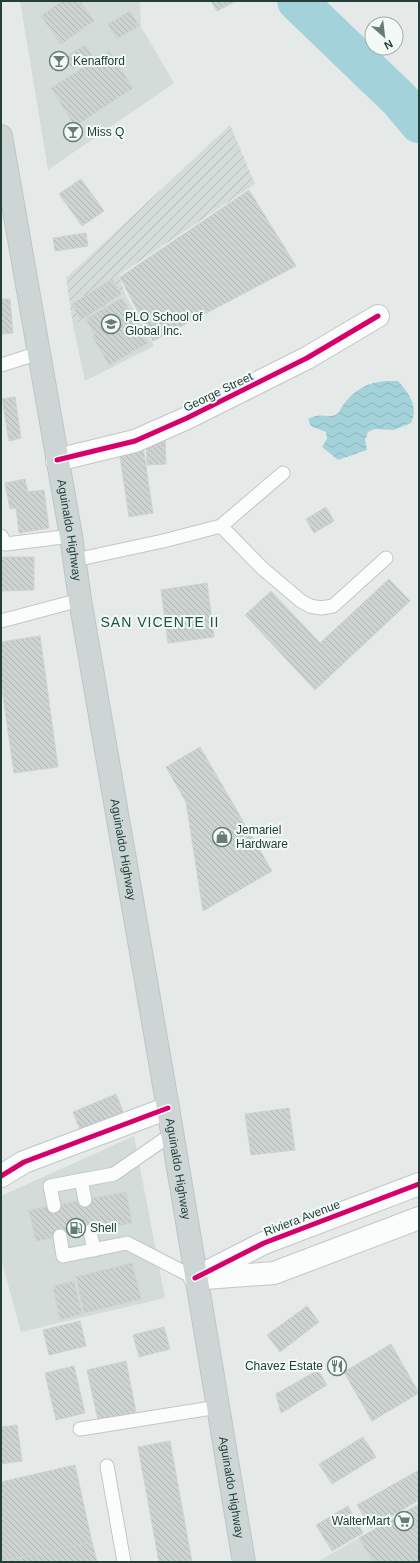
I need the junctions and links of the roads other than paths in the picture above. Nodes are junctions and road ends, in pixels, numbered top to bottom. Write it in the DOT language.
graph roads {
  1 [pos="1,136"];
  2 [pos="378,316"];
  3 [pos="39,354"];
  4 [pos="1,365"];
  5 [pos="57,460"];
  6 [pos="284,473"];
  7 [pos="221,526"];
  8 [pos="1,536"];
  9 [pos="71,536"];
  10 [pos="386,558"];
  11 [pos="75,560"];
  12 [pos="80,600"];
  13 [pos="1,621"];
  14 [pos="168,1108"];
  15 [pos="172,1134"];
  16 [pos="1,1176"];
  17 [pos="81,1180"];
  18 [pos="419,1184"];
  19 [pos="85,1200"];
  20 [pos="54,1206"];
  21 [pos="419,1218"];
  22 [pos="90,1231"];
  23 [pos="60,1236"];
  24 [pos="94,1250"];
  25 [pos="195,1278"];
  26 [pos="218,1407"];
  27 [pos="80,1429"];
  28 [pos="107,1466"];
  29 [pos="124,1562"];
  30 [pos="244,1562"];
  1 -- 3 [label="main road, Aguinaldo Highway"];
  2 -- 5 [label="street, George Street"];
  3 -- 4 [label="lane"];
  3 -- 5 [label="main road, Aguinaldo Highway"];
  5 -- 9 [label="main road, Aguinaldo Highway"];
  6 -- 7 [label="lane"];
  7 -- 10 [label="lane"];
  7 -- 11 [label="lane"];
  8 -- 9 [label="lane"];
  9 -- 11 [label="main road, Aguinaldo Highway"];
  11 -- 12 [label="main road, Aguinaldo Highway"];
  12 -- 13 [label="lane"];
  12 -- 14 [label="main road, Aguinaldo Highway"];
  14 -- 15 [label="main road, Aguinaldo Highway"];
  14 -- 16 [label="street"];
  15 -- 17 [label="lane"];
  15 -- 25 [label="main road, Aguinaldo Highway"];
  17 -- 19 [label="lane"];
  17 -- 20 [label="lane"];
  18 -- 25 [label="street, Riviera Avenue"];
  21 -- 25 [label="street"];
  22 -- 24 [label="lane"];
  23 -- 24 [label="lane"];
  24 -- 25 [label="lane"];
  25 -- 26 [label="main road, Aguinaldo Highway"];
  26 -- 27 [label="lane"];
  26 -- 30 [label="main road, Aguinaldo Highway"];
  28 -- 29 [label="lane"];
}
